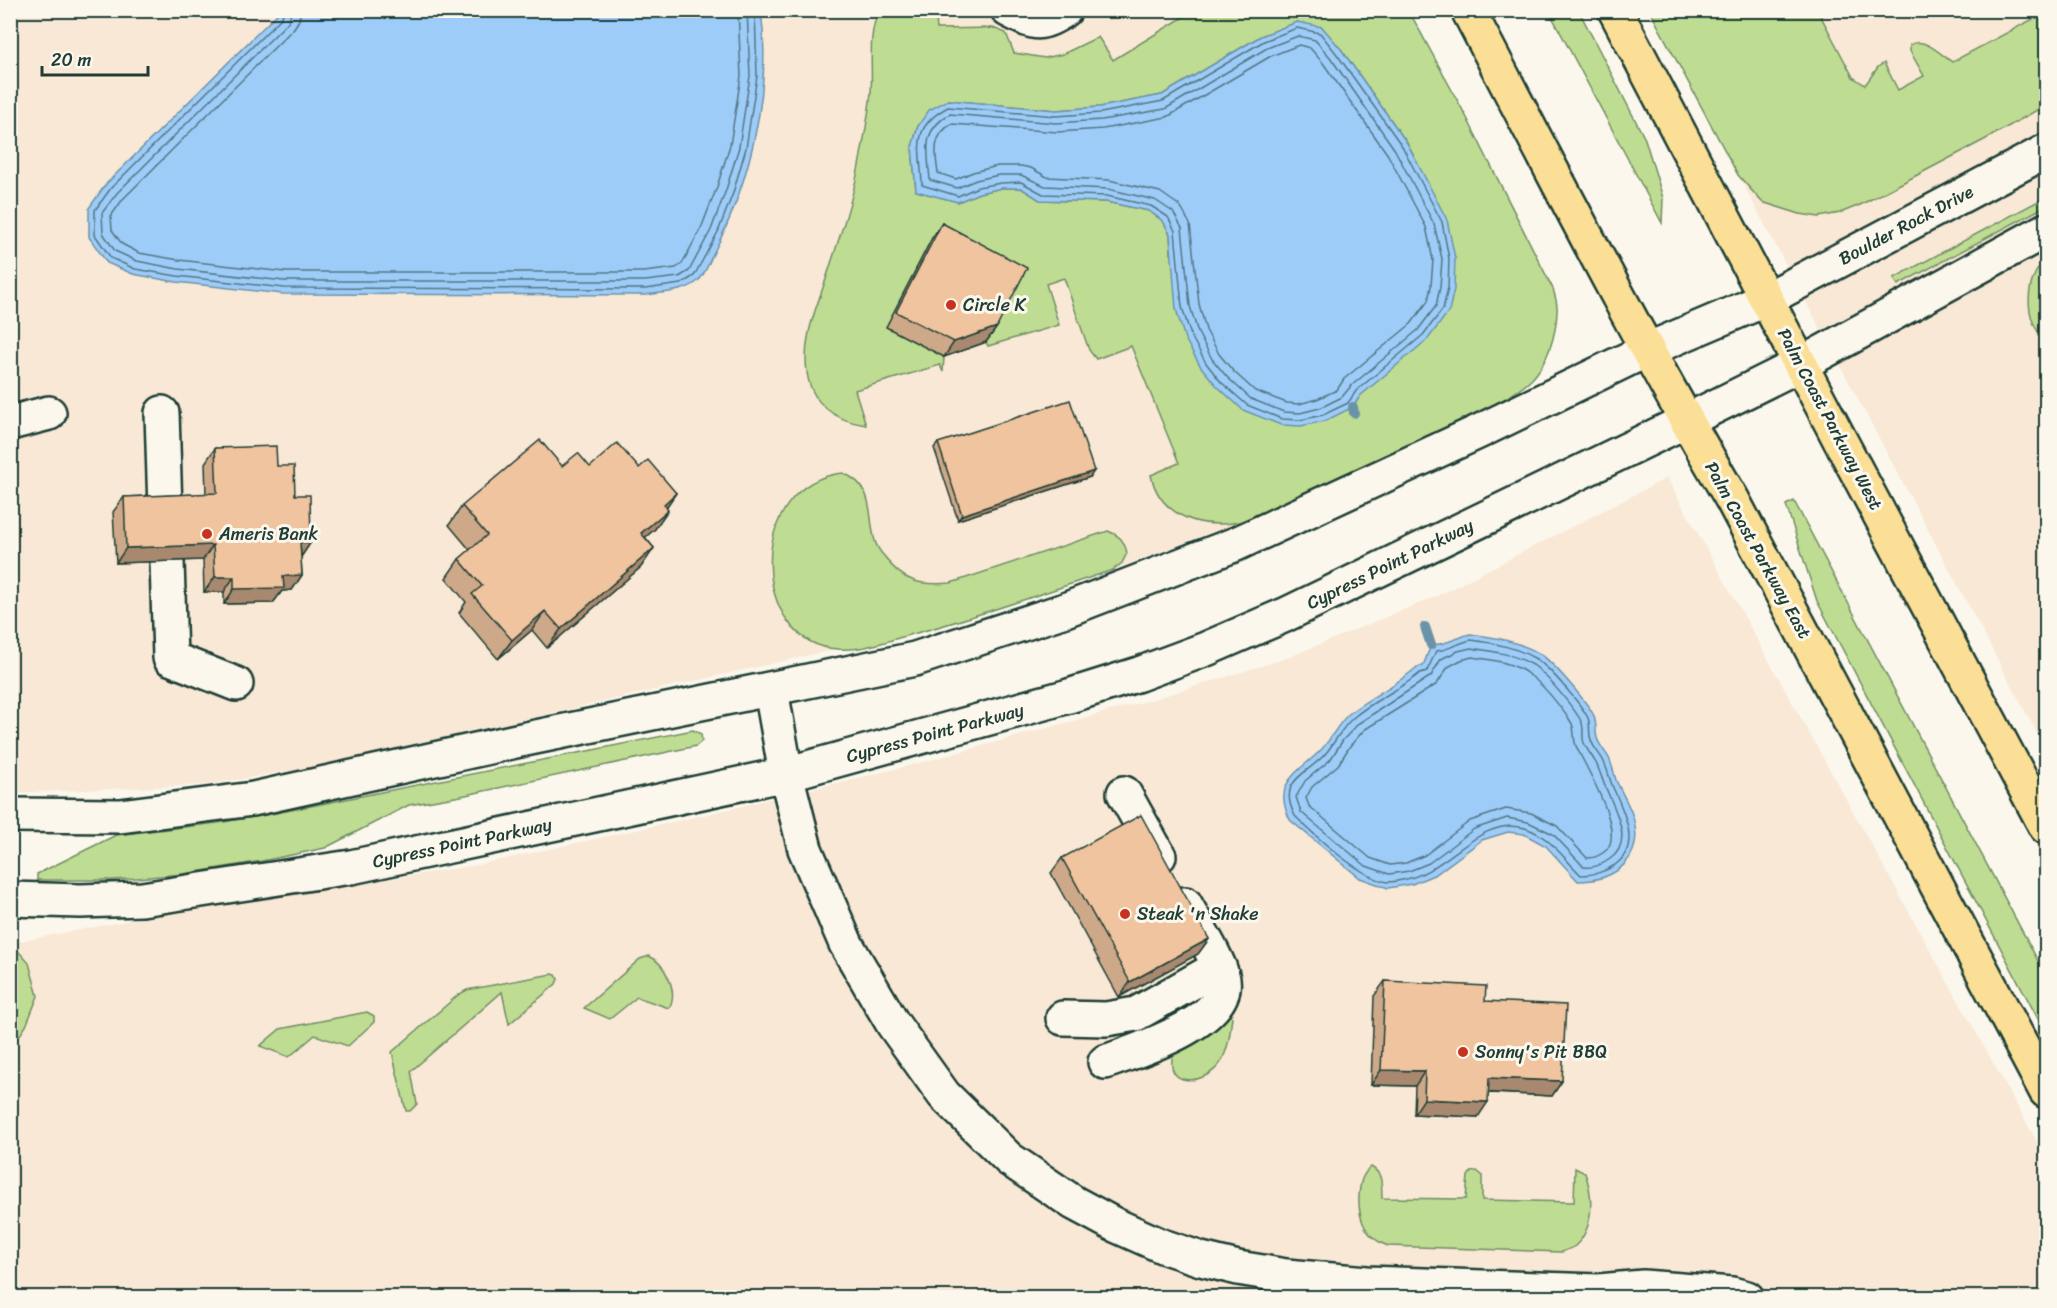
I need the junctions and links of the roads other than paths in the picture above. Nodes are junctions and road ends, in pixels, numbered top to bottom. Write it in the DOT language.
graph roads {
  1 [pos="1008,10"];
  2 [pos="1065,10"];
  3 [pos="1468,10"];
  4 [pos="1615,10"];
  5 [pos="2046,151"];
  6 [pos="2046,230"];
  7 [pos="1767,299"];
  8 [pos="1647,350"];
  9 [pos="1800,364"];
  10 [pos="49,413"];
  11 [pos="162,413"];
  12 [pos="1686,421"];
  13 [pos="10,423"];
  14 [pos="165,510"];
  15 [pos="167,561"];
  16 [pos="236,684"];
  17 [pos="771,690"];
  18 [pos="786,774"];
  19 [pos="1124,792"];
  20 [pos="10,815"];
  21 [pos="2046,827"];
  22 [pos="10,899"];
  23 [pos="1219,967"];
  24 [pos="1063,1018"];
  25 [pos="1105,1062"];
  26 [pos="2046,1091"];
  27 [pos="1747,1298"];
  1 -- 2 [label="street"];
  3 -- 8 [label="main road, Palm Coast Parkway East"];
  4 -- 7 [label="main road, Palm Coast Parkway West"];
  5 -- 7 [label="street, Boulder Rock Drive"];
  6 -- 9 [label="street"];
  7 -- 8 [label="street"];
  7 -- 9 [label="main road, Palm Coast Parkway West"];
  8 -- 12 [label="main road, Palm Coast Parkway East"];
  8 -- 17 [label="street"];
  9 -- 12 [label="street, Cypress Point Parkway"];
  9 -- 21 [label="main road, Palm Coast Parkway West"];
  10 -- 13 [label="street"];
  11 -- 14 [label="street"];
  12 -- 18 [label="street, Cypress Point Parkway"];
  12 -- 26 [label="main road, Palm Coast Parkway East"];
  15 -- 16 [label="street"];
  17 -- 18 [label="street"];
  17 -- 20 [label="street"];
  18 -- 22 [label="street, Cypress Point Parkway"];
  18 -- 27 [label="street"];
  19 -- 23 [label="street"];
  23 -- 24 [label="street"];
  23 -- 25 [label="street"];
}
